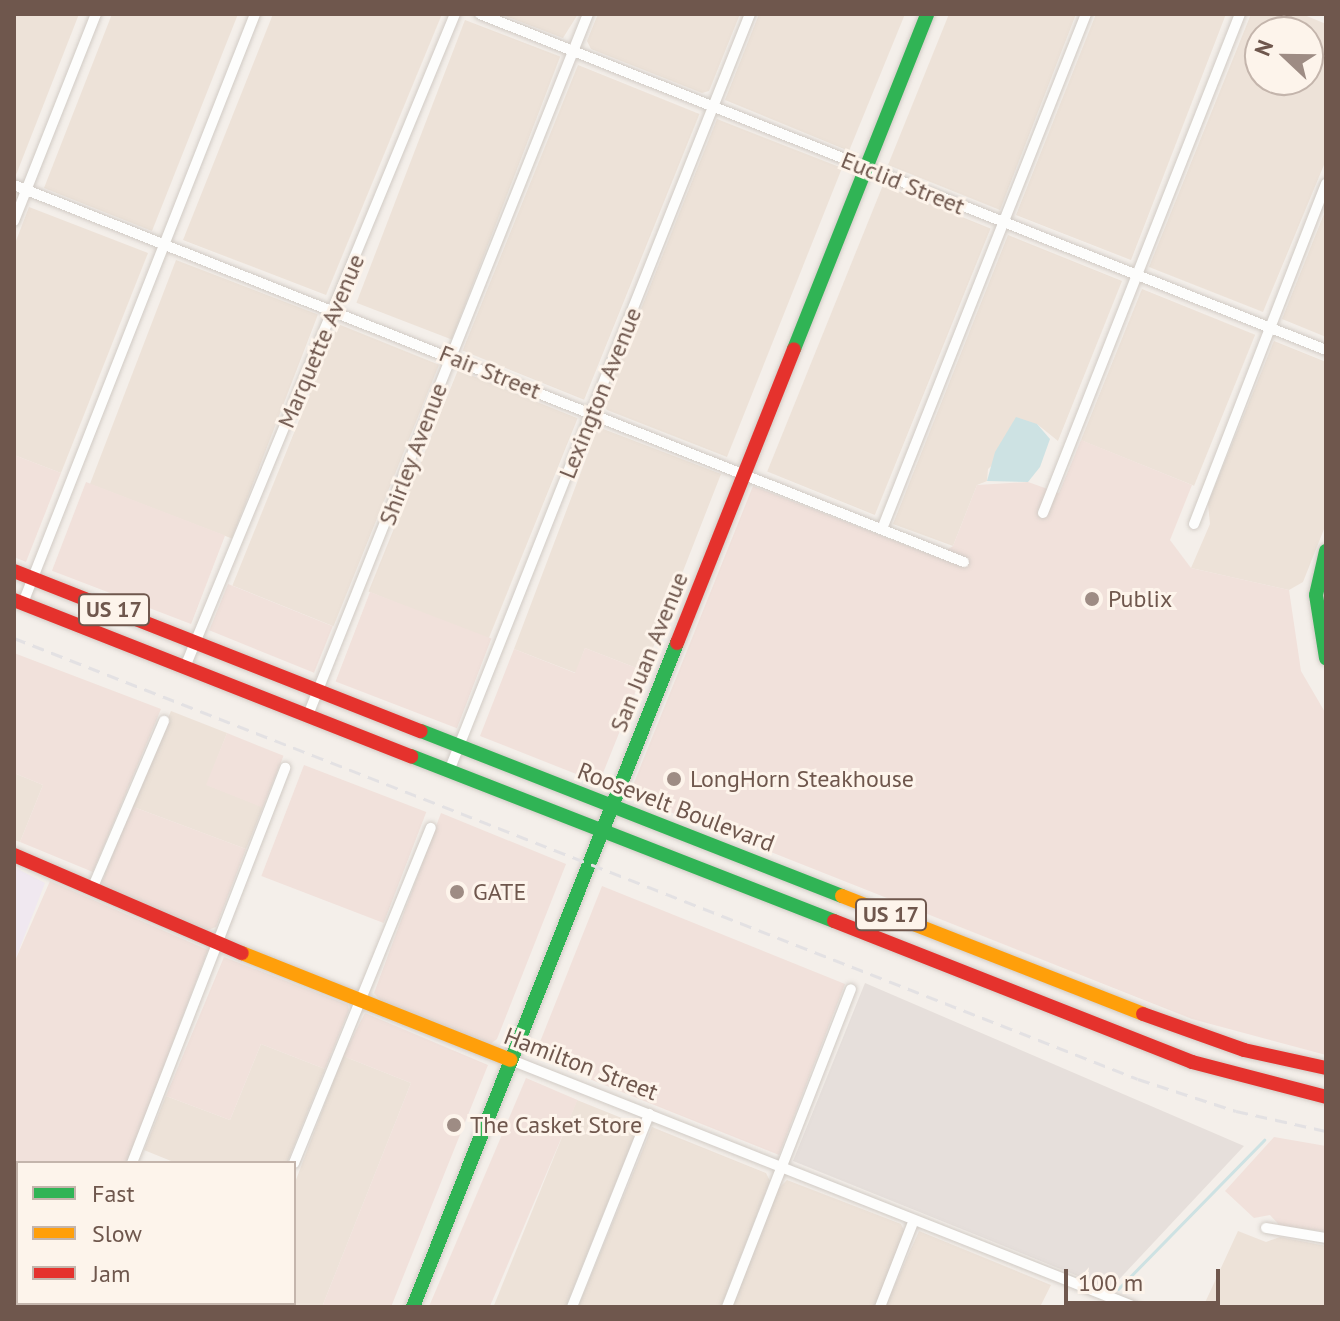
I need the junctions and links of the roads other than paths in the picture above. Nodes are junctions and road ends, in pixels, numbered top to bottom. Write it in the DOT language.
graph roads {
  1 [pos="96,14"];
  2 [pos="255,14"];
  3 [pos="455,14"];
  4 [pos="480,14"];
  5 [pos="588,14"];
  6 [pos="750,14"];
  7 [pos="927,14"];
  8 [pos="1086,14"];
  9 [pos="1240,14"];
  10 [pos="573,52"];
  11 [pos="713,107"];
  12 [pos="865,168"];
  13 [pos="1326,184"];
  14 [pos="14,185"];
  15 [pos="26,190"];
  16 [pos="14,221"];
  17 [pos="1003,223"];
  18 [pos="164,244"];
  19 [pos="1136,275"];
  20 [pos="334,310"];
  21 [pos="1268,328"];
  22 [pos="1326,350"];
  23 [pos="451,356"];
  24 [pos="592,413"];
  25 [pos="744,473"];
  26 [pos="1043,513"];
  27 [pos="1194,524"];
  28 [pos="882,529"];
  29 [pos="1326,551"];
  30 [pos="964,562"];
  31 [pos="14,571"];
  32 [pos="32,578"];
  33 [pos="18,602"];
  34 [pos="195,642"];
  35 [pos="1326,658"];
  36 [pos="185,667"];
  37 [pos="319,691"];
  38 [pos="308,715"];
  39 [pos="164,721"];
  40 [pos="460,746"];
  41 [pos="285,768"];
  42 [pos="449,771"];
  43 [pos="612,806"];
  44 [pos="431,828"];
  45 [pos="602,831"];
  46 [pos="14,855"];
  47 [pos="748,888"];
  48 [pos="92,889"];
  49 [pos="862,904"];
  50 [pos="217,943"];
  51 [pos="851,989"];
  52 [pos="361,999"];
  53 [pos="1171,1025"];
  54 [pos="1104,1027"];
  55 [pos="511,1060"];
  56 [pos="1192,1062"];
  57 [pos="1326,1068"];
  58 [pos="1326,1097"];
  59 [pos="649,1114"];
  60 [pos="133,1161"];
  61 [pos="295,1161"];
  62 [pos="781,1167"];
  63 [pos="914,1220"];
  64 [pos="1266,1228"];
  65 [pos="1326,1238"];
  66 [pos="413,1307"];
  67 [pos="572,1307"];
  68 [pos="727,1307"];
  69 [pos="880,1307"];
  70 [pos="1135,1307"];
  1 -- 15 [label="street"];
  2 -- 18 [label="street"];
  3 -- 20 [label="street, Marquette Avenue"];
  4 -- 10 [label="street, Euclid Street"];
  5 -- 10 [label="street, Shirley Avenue"];
  6 -- 11 [label="street, Lexington Avenue"];
  7 -- 12 [label="main road, San Juan Avenue"];
  8 -- 17 [label="street"];
  9 -- 19 [label="street"];
  10 -- 11 [label="street, Euclid Street"];
  10 -- 23 [label="street, Shirley Avenue"];
  11 -- 12 [label="street, Euclid Street"];
  11 -- 24 [label="street, Lexington Avenue"];
  12 -- 17 [label="street, Euclid Street"];
  12 -- 25 [label="main road, San Juan Avenue"];
  13 -- 21 [label="street"];
  14 -- 15 [label="street, Fair Street"];
  15 -- 16 [label="street"];
  15 -- 18 [label="street, Fair Street"];
  17 -- 19 [label="street, Euclid Street"];
  17 -- 28 [label="street"];
  18 -- 20 [label="street, Fair Street"];
  18 -- 32 [label="street"];
  19 -- 21 [label="street, Euclid Street"];
  19 -- 26 [label="street"];
  20 -- 23 [label="street, Fair Street"];
  20 -- 34 [label="street, Marquette Avenue"];
  21 -- 22 [label="street, Euclid Street"];
  21 -- 27 [label="street"];
  23 -- 24 [label="street, Fair Street"];
  23 -- 37 [label="street, Shirley Avenue"];
  24 -- 25 [label="street, Fair Street"];
  24 -- 40 [label="street, Lexington Avenue"];
  25 -- 28 [label="street, Fair Street"];
  25 -- 43 [label="main road, San Juan Avenue"];
  28 -- 30 [label="street, Fair Street"];
  29 -- 35 [label="main road"];
  31 -- 32 [label="main road, Roosevelt Boulevard / US 17"];
  32 -- 33 [label="street"];
  32 -- 34 [label="main road, Roosevelt Boulevard / US 17"];
  33 -- 36 [label="main road, Roosevelt Boulevard / US 17"];
  34 -- 36 [label="street, Marquette Avenue"];
  34 -- 37 [label="main road, Roosevelt Boulevard / US 17"];
  36 -- 38 [label="main road, Roosevelt Boulevard / US 17"];
  37 -- 38 [label="street, Shirley Avenue"];
  37 -- 40 [label="main road, Roosevelt Boulevard / US 17"];
  38 -- 42 [label="main road, Roosevelt Boulevard / US 17"];
  39 -- 48 [label="street"];
  40 -- 42 [label="street, Lexington Avenue"];
  40 -- 43 [label="main road, Roosevelt Boulevard / US 17"];
  41 -- 50 [label="street"];
  42 -- 45 [label="main road, Roosevelt Boulevard / US 17"];
  43 -- 45 [label="main road, San Juan Avenue"];
  43 -- 49 [label="main road, Roosevelt Boulevard / US 17"];
  44 -- 52 [label="street"];
  45 -- 47 [label="main road, Roosevelt Boulevard / US 17"];
  45 -- 55 [label="main road, San Juan Avenue"];
  46 -- 48 [label="main road, Hamilton Street"];
  47 -- 49 [label="main road"];
  47 -- 54 [label="main road, Roosevelt Boulevard / US 17"];
  48 -- 50 [label="main road, Hamilton Street"];
  49 -- 53 [label="main road, Roosevelt Boulevard / US 17"];
  50 -- 52 [label="main road, Hamilton Street"];
  50 -- 60 [label="street"];
  51 -- 62 [label="street"];
  52 -- 55 [label="main road, Hamilton Street"];
  52 -- 61 [label="street"];
  53 -- 54 [label="main road"];
  53 -- 56 [label="main road"];
  53 -- 57 [label="main road, Roosevelt Boulevard / US 17"];
  54 -- 56 [label="main road, Roosevelt Boulevard / US 17"];
  55 -- 59 [label="street, Hamilton Street"];
  55 -- 66 [label="main road, San Juan Avenue"];
  56 -- 58 [label="main road, Roosevelt Boulevard / US 17"];
  59 -- 62 [label="street, Hamilton Street"];
  59 -- 67 [label="street"];
  62 -- 63 [label="street, Hamilton Street"];
  62 -- 68 [label="street"];
  63 -- 69 [label="street"];
  63 -- 70 [label="street, Hamilton Street"];
  64 -- 65 [label="street"];
}
